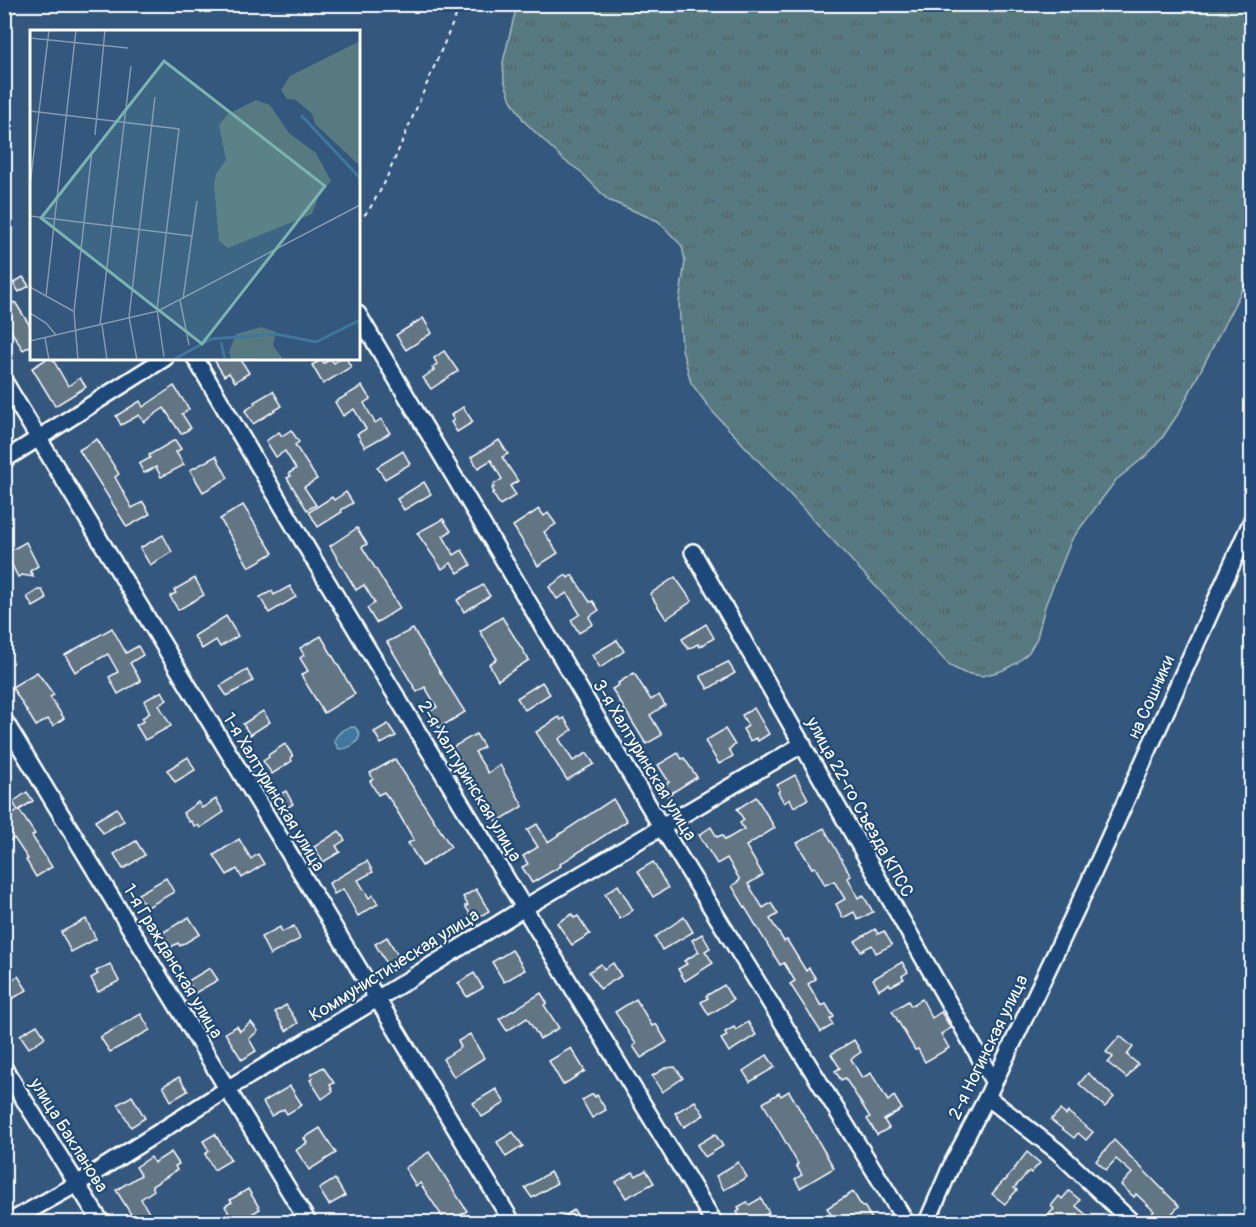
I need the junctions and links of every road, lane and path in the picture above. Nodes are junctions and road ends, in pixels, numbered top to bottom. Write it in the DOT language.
graph roads {
  1 [pos="461,4"];
  2 [pos="360,220"];
  3 [pos="360,317"];
  4 [pos="162,360"];
  5 [pos="196,360"];
  6 [pos="4,381"];
  7 [pos="38,439"];
  8 [pos="4,460"];
  9 [pos="1251,520"];
  10 [pos="693,552"];
  11 [pos="4,653"];
  12 [pos="4,672"];
  13 [pos="4,720"];
  14 [pos="803,744"];
  15 [pos="662,828"];
  16 [pos="1086,889"];
  17 [pos="524,908"];
  18 [pos="377,999"];
  19 [pos="4,1068"];
  20 [pos="993,1081"];
  21 [pos="226,1089"];
  22 [pos="987,1097"];
  23 [pos="77,1184"];
  24 [pos="9,1222"];
  25 [pos="101,1222"];
  26 [pos="308,1222"];
  27 [pos="512,1222"];
  28 [pos="714,1222"];
  29 [pos="906,1222"];
  30 [pos="927,1222"];
  31 [pos="1132,1222"];
  1 -- 2 [label="path"];
  3 -- 15 [label="street, 3-я Халтуринская улица"];
  4 -- 7 [label="street"];
  5 -- 17 [label="street, 2-я Халтуринская улица"];
  6 -- 7 [label="street, 1-я Халтуринская улица"];
  7 -- 8 [label="street"];
  7 -- 18 [label="street, 1-я Халтуринская улица"];
  9 -- 16 [label="street, на Сошники"];
  10 -- 14 [label="street, улица 22-го Съезда КПСС"];
  11 -- 12 [label="path"];
  13 -- 21 [label="street, 1-я Гражданская улица"];
  14 -- 15 [label="street, Коммунистическая улица"];
  14 -- 20 [label="street, улица 22-го Съезда КПСС"];
  15 -- 17 [label="street, Коммунистическая улица"];
  15 -- 29 [label="street, 3-я Халтуринская улица"];
  16 -- 20 [label="street, 2-я Ногинская улица"];
  17 -- 18 [label="street, Коммунистическая улица"];
  17 -- 28 [label="street, 2-я Халтуринская улица"];
  18 -- 21 [label="street, Коммунистическая улица"];
  18 -- 27 [label="street, 1-я Халтуринская улица"];
  19 -- 23 [label="street, улица Бакланова"];
  20 -- 22 [label="street, 2-я Ногинская улица"];
  21 -- 23 [label="street, Коммунистическая улица"];
  21 -- 26 [label="street, 1-я Гражданская улица"];
  22 -- 30 [label="street, 2-я Ногинская улица"];
  22 -- 31 [label="street"];
  23 -- 24 [label="street, Коммунистическая улица"];
  23 -- 25 [label="street, улица Бакланова"];
}
